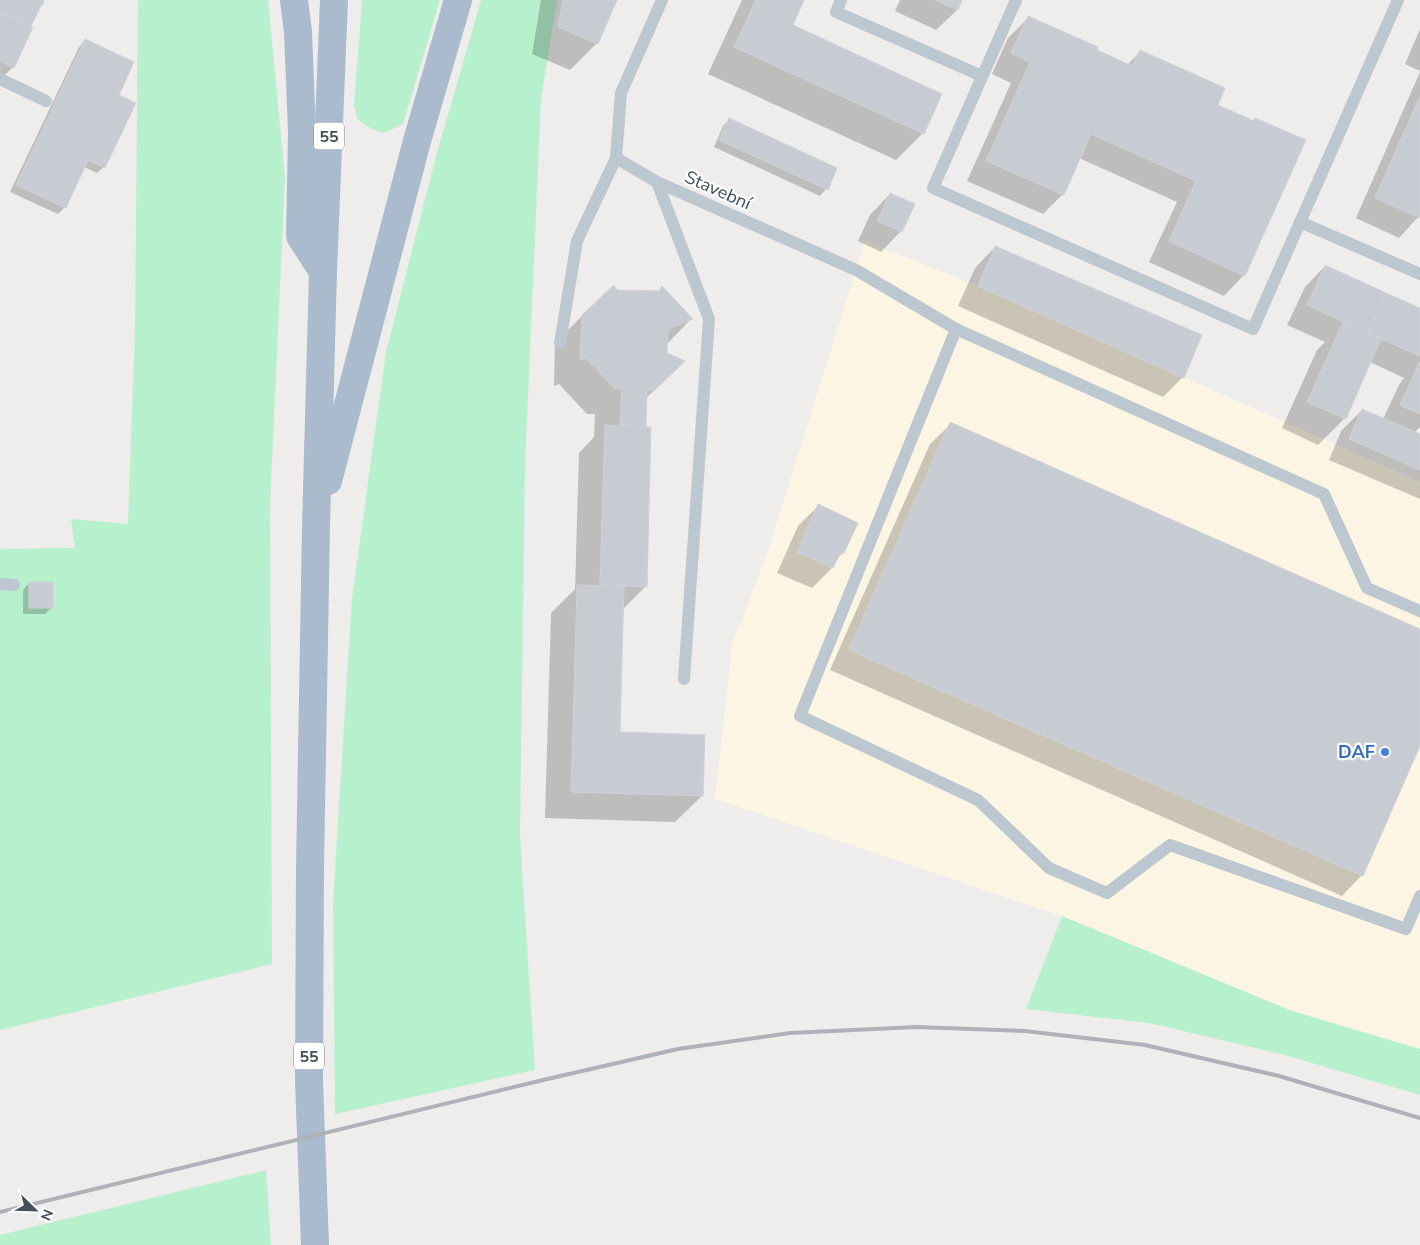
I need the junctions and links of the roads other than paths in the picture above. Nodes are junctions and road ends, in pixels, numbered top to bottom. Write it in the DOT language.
graph roads {
  1 [pos="294,0"];
  2 [pos="334,0"];
  3 [pos="458,0"];
  4 [pos="662,0"];
  5 [pos="842,0"];
  6 [pos="1016,0"];
  7 [pos="1398,0"];
  8 [pos="982,76"];
  9 [pos="0,79"];
  10 [pos="46,101"];
  11 [pos="616,158"];
  12 [pos="657,182"];
  13 [pos="1300,222"];
  14 [pos="323,272"];
  15 [pos="1420,274"];
  16 [pos="956,329"];
  17 [pos="560,343"];
  18 [pos="316,526"];
  19 [pos="0,584"];
  20 [pos="14,585"];
  21 [pos="1420,611"];
  22 [pos="684,679"];
  23 [pos="1420,896"];
  24 [pos="315,1245"];
  1 -- 14 [label="main road"];
  2 -- 14 [label="main road, 55"];
  3 -- 18 [label="main road"];
  4 -- 11 [label="lane"];
  5 -- 8 [label="lane"];
  6 -- 8 [label="lane"];
  7 -- 13 [label="lane"];
  8 -- 13 [label="lane"];
  9 -- 10 [label="lane"];
  11 -- 12 [label="lane, Stavební"];
  11 -- 17 [label="lane"];
  12 -- 16 [label="lane, Stavební"];
  12 -- 22 [label="lane"];
  13 -- 15 [label="lane"];
  14 -- 18 [label="main road, 55"];
  16 -- 21 [label="lane, Stavební"];
  16 -- 23 [label="lane"];
  18 -- 24 [label="main road, 55"];
  19 -- 20 [label="lane"];
}
